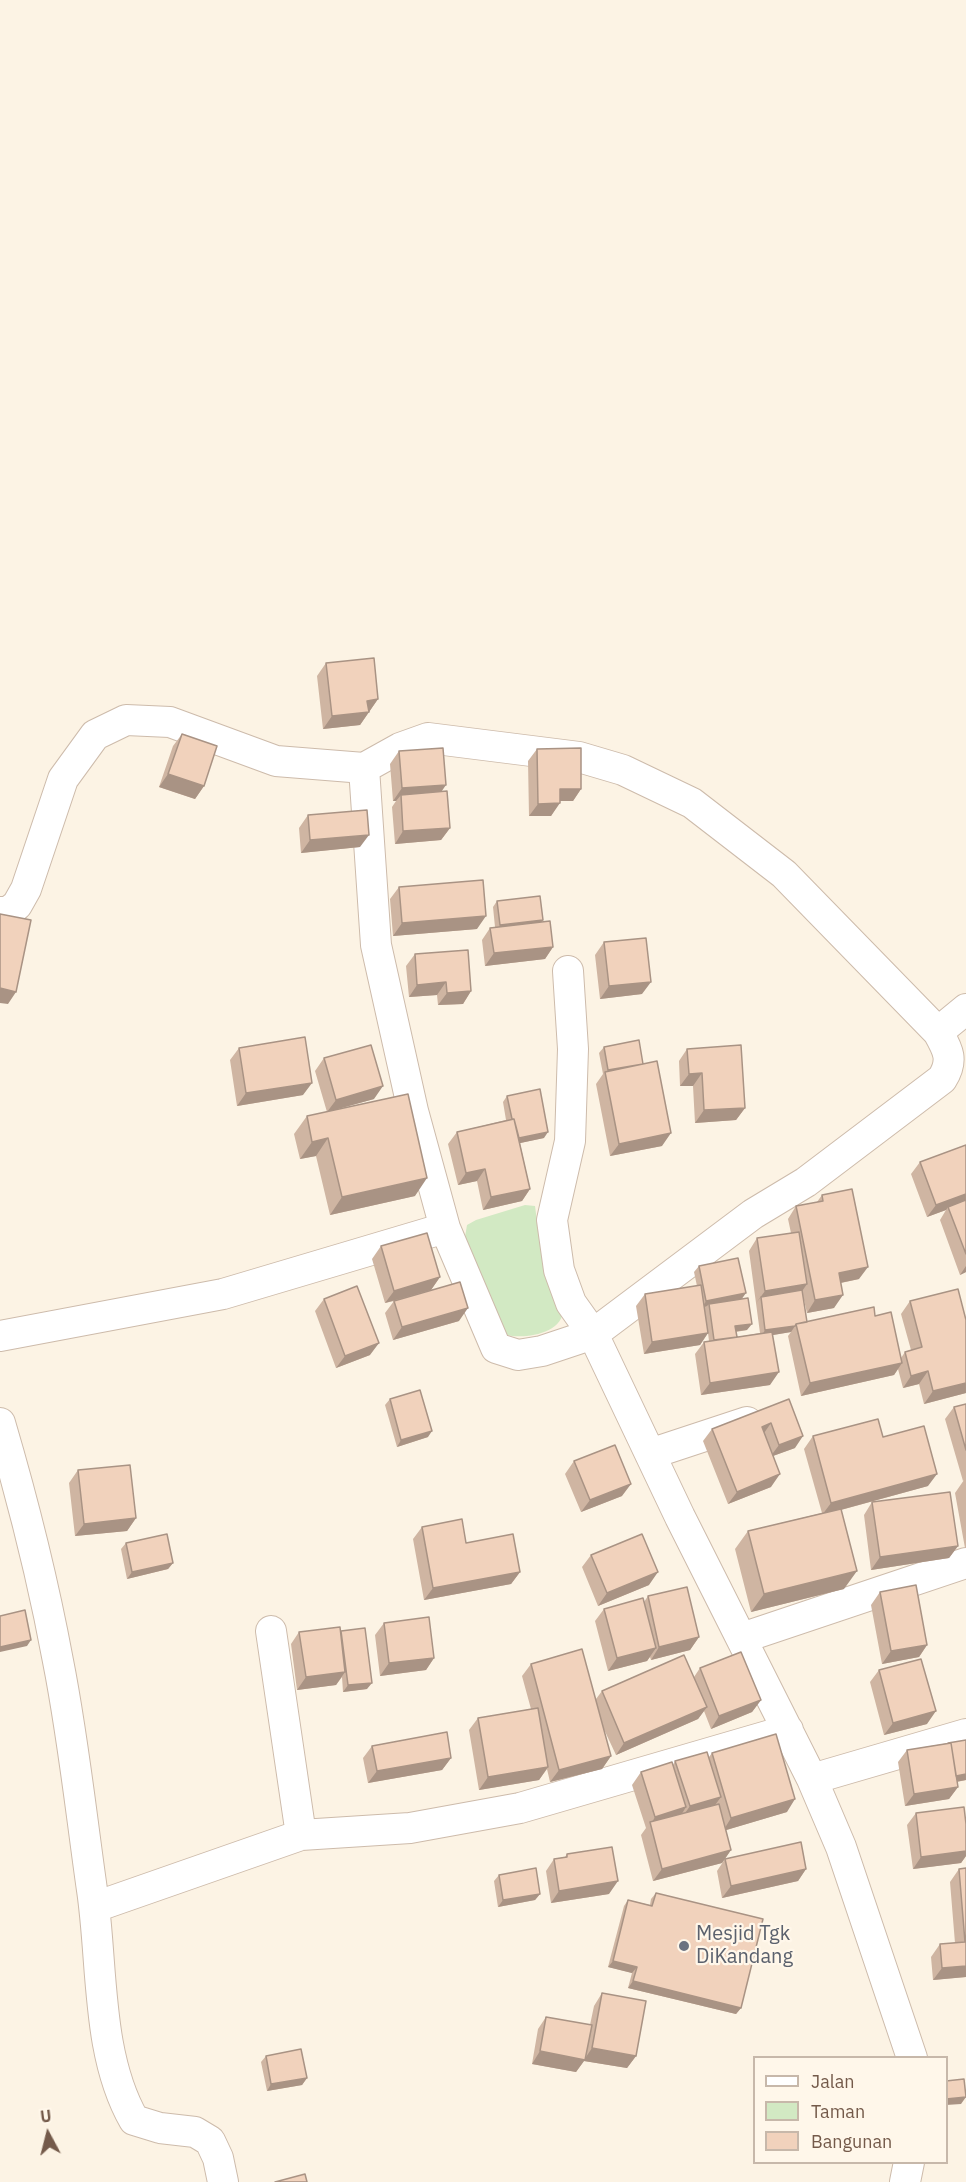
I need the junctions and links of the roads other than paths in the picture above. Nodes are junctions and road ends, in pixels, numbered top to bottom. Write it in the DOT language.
graph roads {
  1 [pos="364,768"];
  2 [pos="0,912"];
  3 [pos="568,971"];
  4 [pos="966,1009"];
  5 [pos="938,1032"];
  6 [pos="445,1227"];
  7 [pos="593,1334"];
  8 [pos="0,1336"];
  9 [pos="777,1412"];
  10 [pos="0,1423"];
  11 [pos="650,1454"];
  12 [pos="966,1563"];
  13 [pos="271,1631"];
  14 [pos="742,1638"];
  15 [pos="788,1730"];
  16 [pos="966,1734"];
  17 [pos="812,1779"];
  18 [pos="301,1835"];
  19 [pos="95,1907"];
  20 [pos="911,2056"];
  21 [pos="909,2164"];
  22 [pos="223,2182"];
  23 [pos="904,2182"];
  1 -- 2 [label="street"];
  1 -- 5 [label="street"];
  1 -- 6 [label="street"];
  3 -- 7 [label="street"];
  4 -- 5 [label="street"];
  5 -- 7 [label="street"];
  6 -- 7 [label="street"];
  6 -- 8 [label="street"];
  7 -- 11 [label="street"];
  9 -- 11 [label="street"];
  10 -- 19 [label="street"];
  11 -- 14 [label="street"];
  12 -- 14 [label="street"];
  13 -- 18 [label="street"];
  14 -- 15 [label="street"];
  15 -- 17 [label="street"];
  15 -- 18 [label="street"];
  16 -- 17 [label="street"];
  17 -- 20 [label="street"];
  18 -- 19 [label="street"];
  19 -- 22 [label="street"];
  21 -- 23 [label="street"];
}
